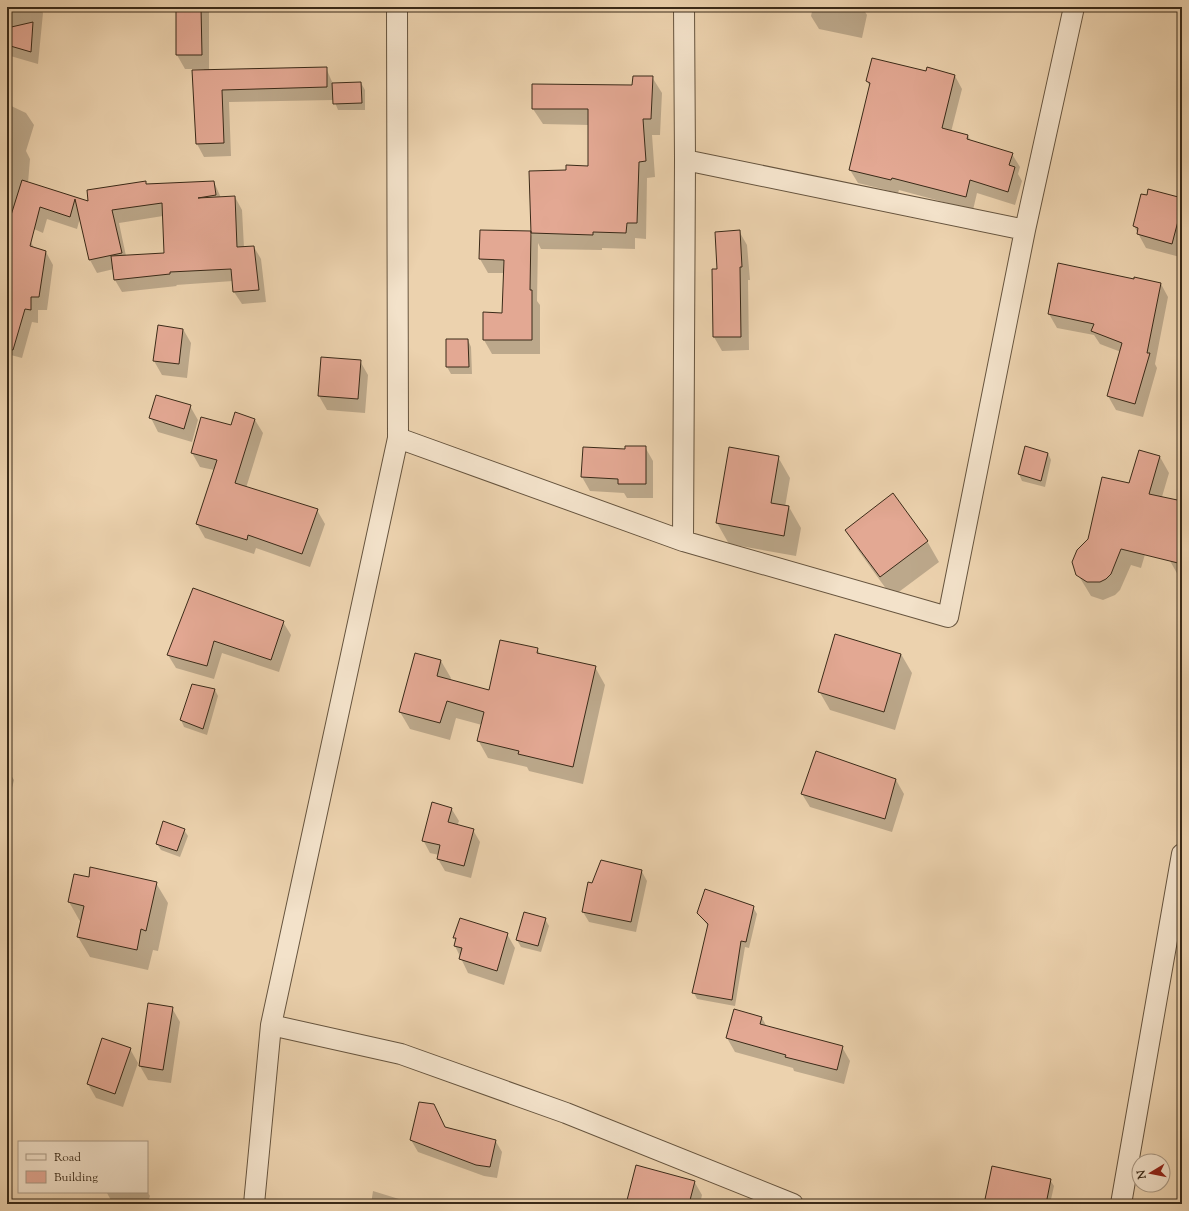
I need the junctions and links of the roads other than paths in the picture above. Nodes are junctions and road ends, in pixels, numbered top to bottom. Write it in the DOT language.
graph roads {
  1 [pos="397,7"];
  2 [pos="684,7"];
  3 [pos="1074,7"];
  4 [pos="685,160"];
  5 [pos="1025,230"];
  6 [pos="398,438"];
  7 [pos="683,541"];
  8 [pos="1182,854"];
  9 [pos="271,1024"];
  10 [pos="254,1204"];
  11 [pos="793,1204"];
  12 [pos="1121,1204"];
  1 -- 6 [label="street"];
  2 -- 4 [label="street"];
  3 -- 5 [label="street"];
  4 -- 5 [label="street"];
  4 -- 7 [label="street"];
  5 -- 7 [label="street"];
  6 -- 7 [label="street"];
  6 -- 9 [label="street"];
  8 -- 12 [label="street"];
  9 -- 10 [label="street"];
  9 -- 11 [label="street"];
}
